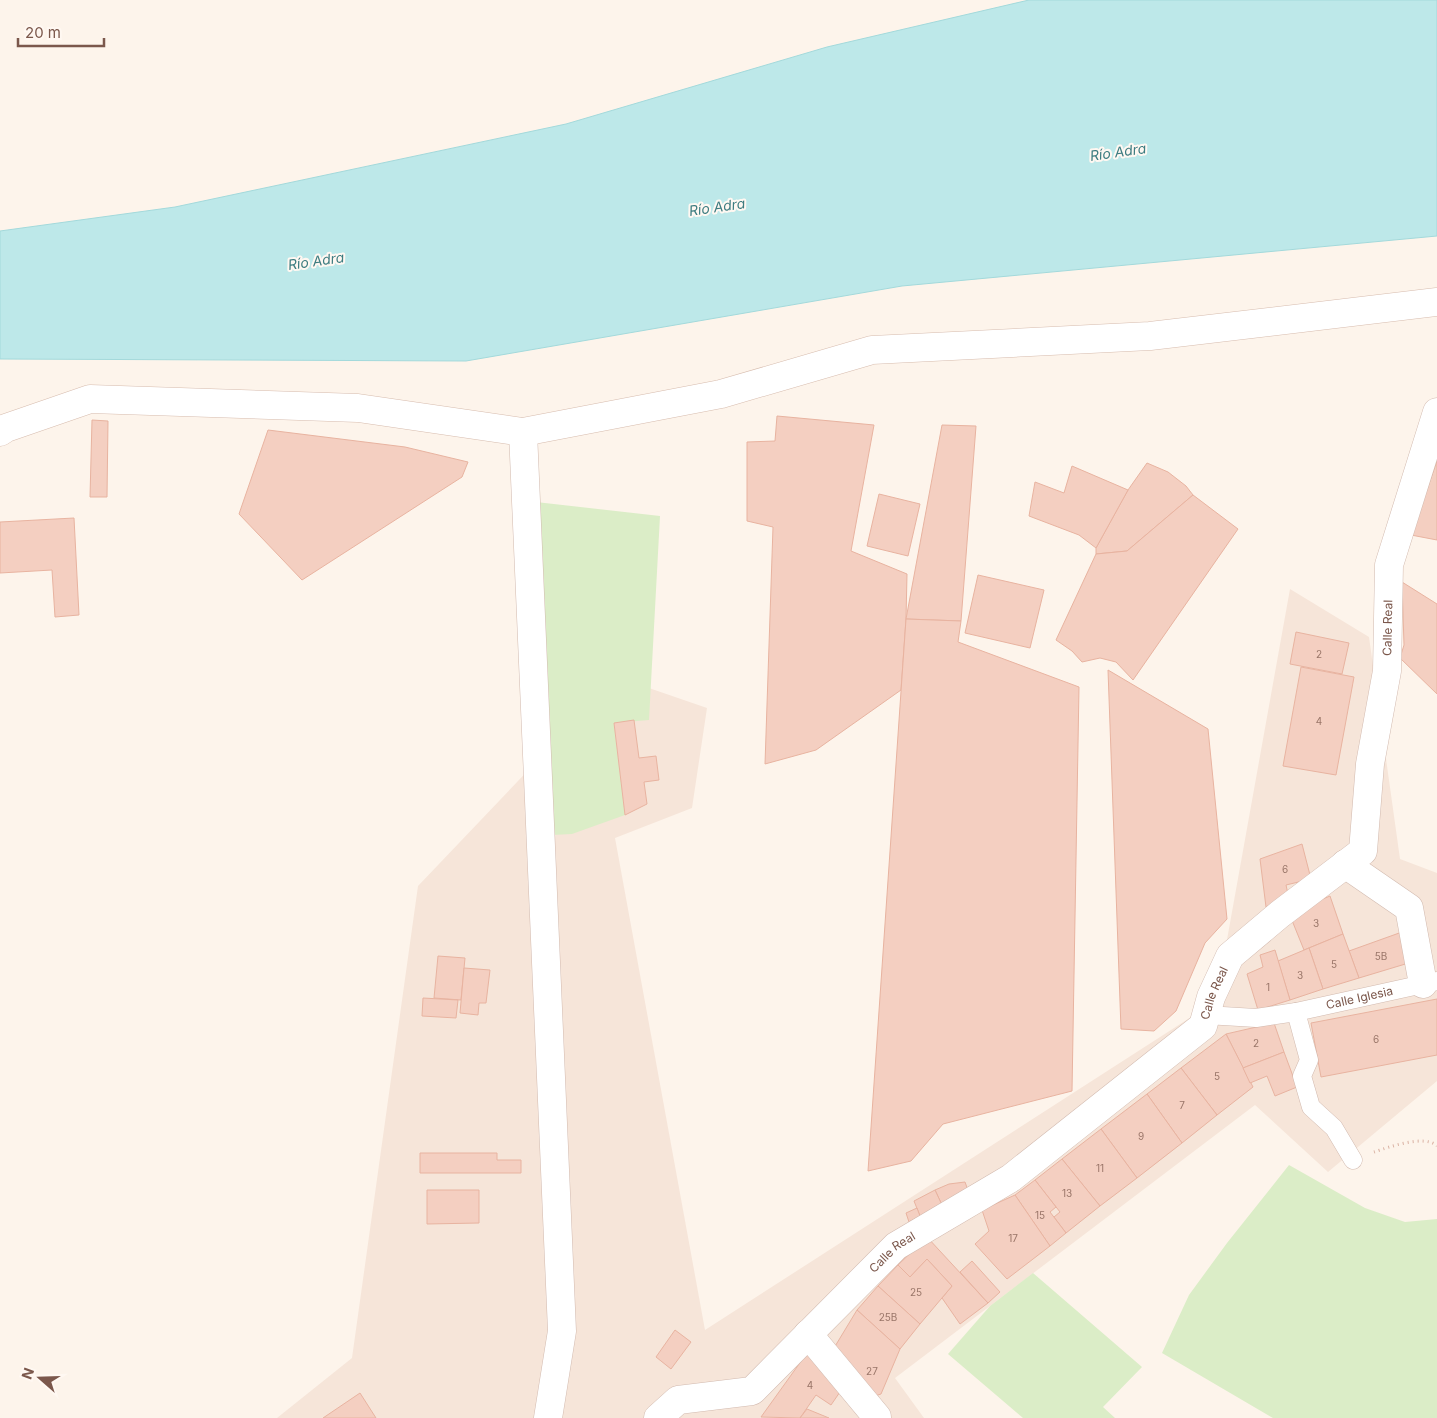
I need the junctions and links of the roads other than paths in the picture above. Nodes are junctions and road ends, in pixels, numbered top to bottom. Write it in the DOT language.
graph roads {
  1 [pos="1437,302"];
  2 [pos="1437,412"];
  3 [pos="0,432"];
  4 [pos="523,432"];
  5 [pos="1345,864"];
  6 [pos="1430,983"];
  7 [pos="1296,1012"];
  8 [pos="1206,1014"];
  9 [pos="1353,1160"];
  10 [pos="808,1334"];
  11 [pos="548,1418"];
  12 [pos="658,1418"];
  13 [pos="876,1418"];
  1 -- 4 [label="street"];
  2 -- 5 [label="street, Calle Real"];
  3 -- 4 [label="street"];
  4 -- 11 [label="street"];
  5 -- 6 [label="street, Calle Iglesia"];
  5 -- 8 [label="street, Calle Real"];
  6 -- 7 [label="lane, Calle Iglesia"];
  7 -- 8 [label="lane, Calle Iglesia"];
  7 -- 9 [label="lane"];
  8 -- 10 [label="street, Calle Real"];
  10 -- 12 [label="street, Calle Real"];
  10 -- 13 [label="street"];
}
